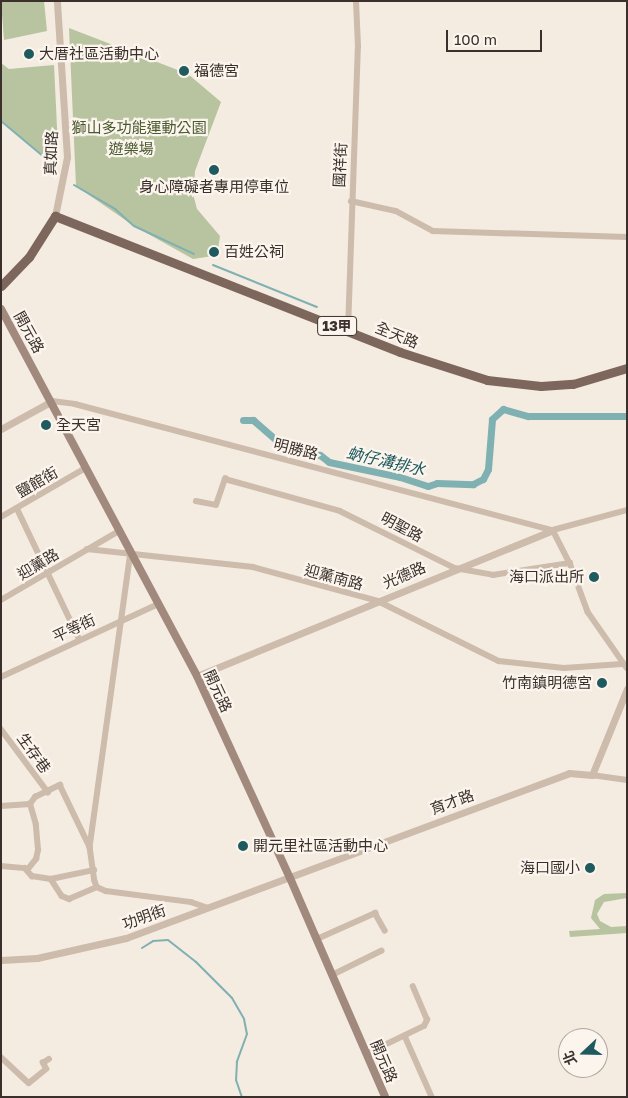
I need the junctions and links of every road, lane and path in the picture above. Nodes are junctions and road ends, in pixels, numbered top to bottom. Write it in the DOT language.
graph roads {
  1 [pos="57,1"];
  2 [pos="356,1"];
  3 [pos="351,201"];
  4 [pos="54,216"];
  5 [pos="627,237"];
  6 [pos="1,286"];
  7 [pos="1,309"];
  8 [pos="348,330"];
  9 [pos="627,368"];
  10 [pos="52,401"];
  11 [pos="1,430"];
  12 [pos="86,468"];
  13 [pos="196,501"];
  14 [pos="18,508"];
  15 [pos="627,510"];
  16 [pos="1,517"];
  17 [pos="119,530"];
  18 [pos="553,530"];
  19 [pos="87,549"];
  20 [pos="131,552"];
  21 [pos="570,563"];
  22 [pos="455,568"];
  23 [pos="48,572"];
  24 [pos="1,600"];
  25 [pos="378,601"];
  26 [pos="158,604"];
  27 [pos="120,620"];
  28 [pos="80,640"];
  29 [pos="625,666"];
  30 [pos="197,676"];
  31 [pos="1,677"];
  32 [pos="627,689"];
  33 [pos="1,729"];
  34 [pos="592,775"];
  35 [pos="627,780"];
  36 [pos="48,792"];
  37 [pos="30,804"];
  38 [pos="1,806"];
  39 [pos="90,847"];
  40 [pos="1,866"];
  41 [pos="28,869"];
  42 [pos="94,870"];
  43 [pos="290,878"];
  44 [pos="52,879"];
  45 [pos="97,887"];
  46 [pos="208,908"];
  47 [pos="385,930"];
  48 [pos="317,939"];
  49 [pos="381,951"];
  50 [pos="1,960"];
  51 [pos="332,975"];
  52 [pos="413,987"];
  53 [pos="405,1036"];
  54 [pos="366,1054"];
  55 [pos="1,1057"];
  56 [pos="49,1059"];
  57 [pos="385,1097"];
  58 [pos="432,1097"];
  1 -- 4 [label="street, 真如路"];
  2 -- 3 [label="street, 國祥街"];
  3 -- 5 [label="street"];
  3 -- 8 [label="street, 國祥街"];
  4 -- 6 [label="main road, 真如路"];
  4 -- 8 [label="main road, 全天路 / 13甲"];
  7 -- 10 [label="main road, 開元路"];
  8 -- 9 [label="main road, 全天路 / 13甲"];
  10 -- 11 [label="street"];
  10 -- 12 [label="main road, 開元路"];
  10 -- 18 [label="street, 明勝路"];
  12 -- 14 [label="street, 鹽館街"];
  12 -- 17 [label="main road, 開元路"];
  13 -- 22 [label="street, 明聖路"];
  14 -- 16 [label="street, 鹽館街"];
  14 -- 23 [label="street"];
  15 -- 18 [label="street, 光德路"];
  17 -- 19 [label="street, 迎薰路"];
  17 -- 20 [label="main road, 開元路"];
  18 -- 21 [label="street"];
  18 -- 22 [label="street, 光德路"];
  19 -- 20 [label="street, 迎薰南路"];
  19 -- 23 [label="street, 迎薰路"];
  20 -- 25 [label="street, 迎薰南路"];
  20 -- 26 [label="main road, 開元路"];
  20 -- 27 [label="street"];
  21 -- 22 [label="street, 明聖路"];
  21 -- 29 [label="street"];
  22 -- 25 [label="street, 光德路"];
  23 -- 24 [label="street, 迎薰路"];
  23 -- 28 [label="street"];
  25 -- 29 [label="street, 迎薰南路"];
  25 -- 30 [label="street, 光德路"];
  26 -- 27 [label="street, 平等街"];
  26 -- 30 [label="main road, 開元路"];
  27 -- 28 [label="street, 平等街"];
  27 -- 39 [label="street"];
  28 -- 31 [label="street, 平等街"];
  30 -- 43 [label="main road, 開元路"];
  32 -- 34 [label="street"];
  33 -- 36 [label="street, 生存巷"];
  34 -- 35 [label="street, 育才路"];
  34 -- 43 [label="street, 育才路"];
  36 -- 37 [label="street"];
  36 -- 39 [label="street"];
  37 -- 38 [label="street"];
  37 -- 41 [label="street"];
  39 -- 42 [label="street"];
  40 -- 41 [label="street"];
  41 -- 44 [label="street"];
  42 -- 44 [label="street"];
  42 -- 45 [label="street"];
  43 -- 46 [label="street, 功明街"];
  43 -- 48 [label="main road, 開元路"];
  44 -- 45 [label="street"];
  45 -- 46 [label="street"];
  46 -- 50 [label="street, 功明街"];
  47 -- 48 [label="street"];
  48 -- 51 [label="main road, 開元路"];
  49 -- 51 [label="street"];
  51 -- 54 [label="main road, 開元路"];
  52 -- 53 [label="street"];
  53 -- 54 [label="street"];
  53 -- 58 [label="street"];
  54 -- 57 [label="main road, 開元路"];
  55 -- 56 [label="street"];
}
